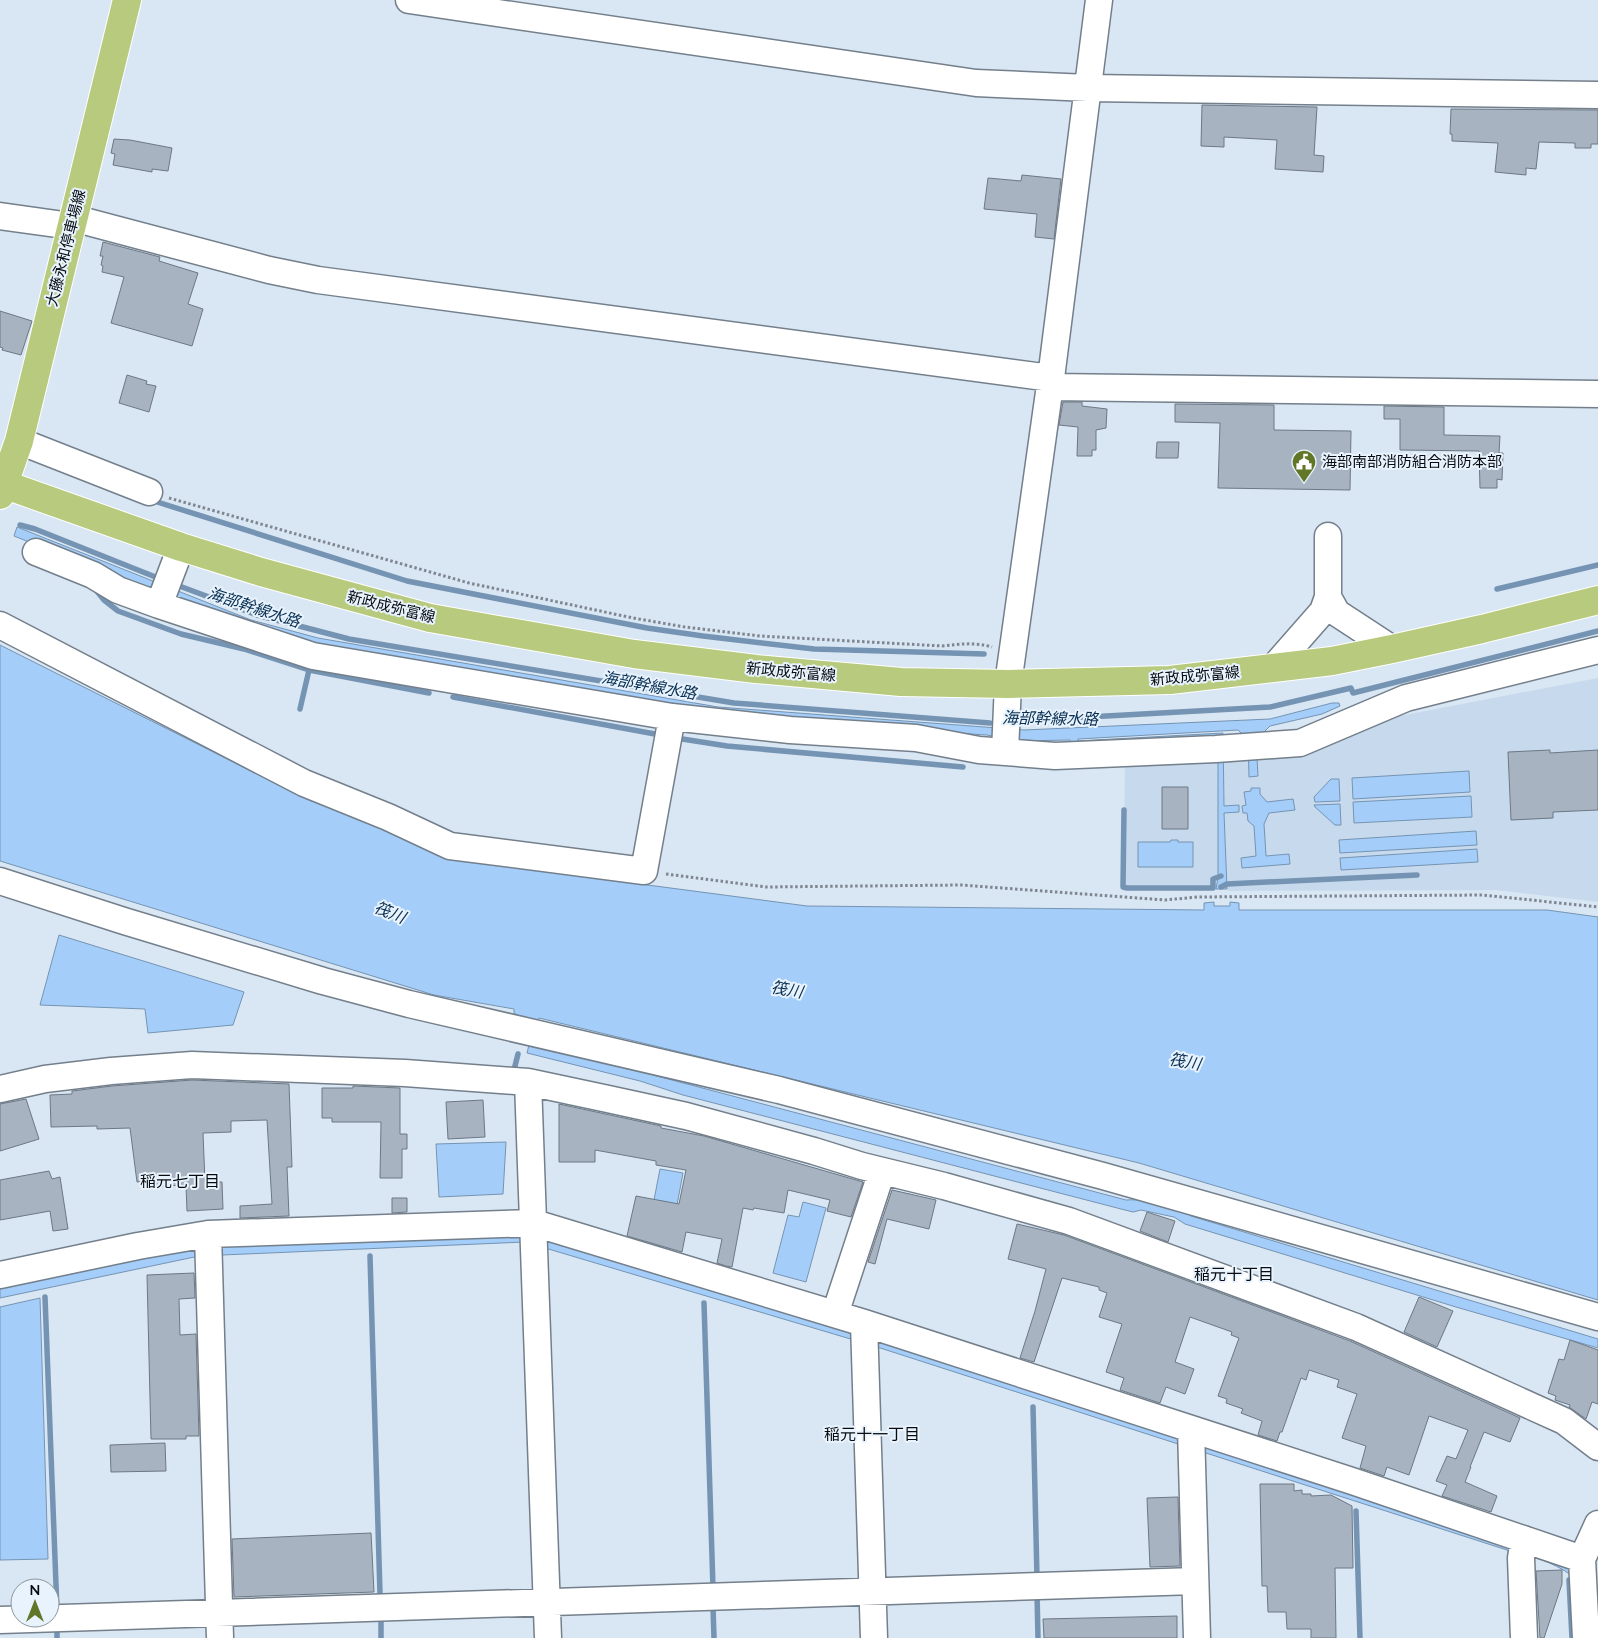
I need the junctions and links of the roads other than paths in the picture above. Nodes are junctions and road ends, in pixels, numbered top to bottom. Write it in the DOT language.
graph roads {
  1 [pos="127,0"];
  2 [pos="408,0"];
  3 [pos="1098,0"];
  4 [pos="1088,88"];
  5 [pos="1598,95"];
  6 [pos="0,216"];
  7 [pos="72,222"];
  8 [pos="1050,382"];
  9 [pos="1598,394"];
  10 [pos="19,441"];
  11 [pos="1,487"];
  12 [pos="149,492"];
  13 [pos="1328,536"];
  14 [pos="181,546"];
  15 [pos="36,552"];
  16 [pos="163,594"];
  17 [pos="1328,597"];
  18 [pos="1598,600"];
  19 [pos="0,625"];
  20 [pos="1392,649"];
  21 [pos="1598,650"];
  22 [pos="1273,668"];
  23 [pos="1010,671"];
  24 [pos="672,717"];
  25 [pos="1006,741"];
  26 [pos="0,881"];
  27 [pos="528,1082"];
  28 [pos="0,1089"];
  29 [pos="882,1171"];
  30 [pos="534,1234"];
  31 [pos="208,1244"];
  32 [pos="0,1275"];
  33 [pos="835,1314"];
  34 [pos="1598,1317"];
  35 [pos="864,1332"];
  36 [pos="1191,1438"];
  37 [pos="1598,1447"];
  38 [pos="1598,1524"];
  39 [pos="1523,1547"];
  40 [pos="1582,1559"];
  41 [pos="1195,1581"];
  42 [pos="872,1591"];
  43 [pos="547,1604"];
  44 [pos="220,1612"];
  45 [pos="0,1620"];
  46 [pos="220,1638"];
  47 [pos="548,1638"];
  48 [pos="874,1638"];
  49 [pos="1197,1638"];
  50 [pos="1524,1638"];
  51 [pos="1586,1638"];
  1 -- 7 [label="main road, 大藤永和停車場線"];
  2 -- 4 [label="street"];
  3 -- 4 [label="street"];
  4 -- 5 [label="street"];
  4 -- 8 [label="street"];
  6 -- 7 [label="street"];
  7 -- 8 [label="street"];
  7 -- 10 [label="main road, 大藤永和停車場線"];
  8 -- 9 [label="street"];
  8 -- 23 [label="street"];
  10 -- 11 [label="main road, 大藤永和停車場線"];
  10 -- 12 [label="street"];
  11 -- 14 [label="main road, 新政成弥富線"];
  13 -- 17 [label="street"];
  14 -- 16 [label="street"];
  14 -- 23 [label="main road, 新政成弥富線"];
  15 -- 16 [label="street"];
  16 -- 24 [label="street"];
  17 -- 20 [label="street"];
  17 -- 22 [label="street"];
  18 -- 20 [label="main road, 新政成弥富線"];
  19 -- 24 [label="street"];
  20 -- 22 [label="main road, 新政成弥富線"];
  21 -- 25 [label="street"];
  22 -- 23 [label="main road, 新政成弥富線"];
  23 -- 25 [label="street"];
  24 -- 25 [label="street"];
  26 -- 34 [label="street"];
  27 -- 28 [label="street"];
  27 -- 29 [label="street"];
  27 -- 30 [label="street"];
  29 -- 33 [label="street"];
  29 -- 37 [label="street"];
  30 -- 31 [label="street"];
  30 -- 33 [label="street"];
  30 -- 43 [label="street"];
  31 -- 32 [label="street"];
  31 -- 44 [label="street"];
  33 -- 35 [label="street"];
  35 -- 36 [label="street"];
  35 -- 42 [label="street"];
  36 -- 39 [label="street"];
  36 -- 41 [label="street"];
  38 -- 40 [label="street"];
  39 -- 40 [label="street"];
  39 -- 50 [label="street"];
  40 -- 51 [label="street"];
  41 -- 42 [label="street"];
  41 -- 49 [label="street"];
  42 -- 43 [label="street"];
  42 -- 48 [label="street"];
  43 -- 44 [label="street"];
  43 -- 47 [label="street"];
  44 -- 45 [label="street"];
  44 -- 46 [label="street"];
}
